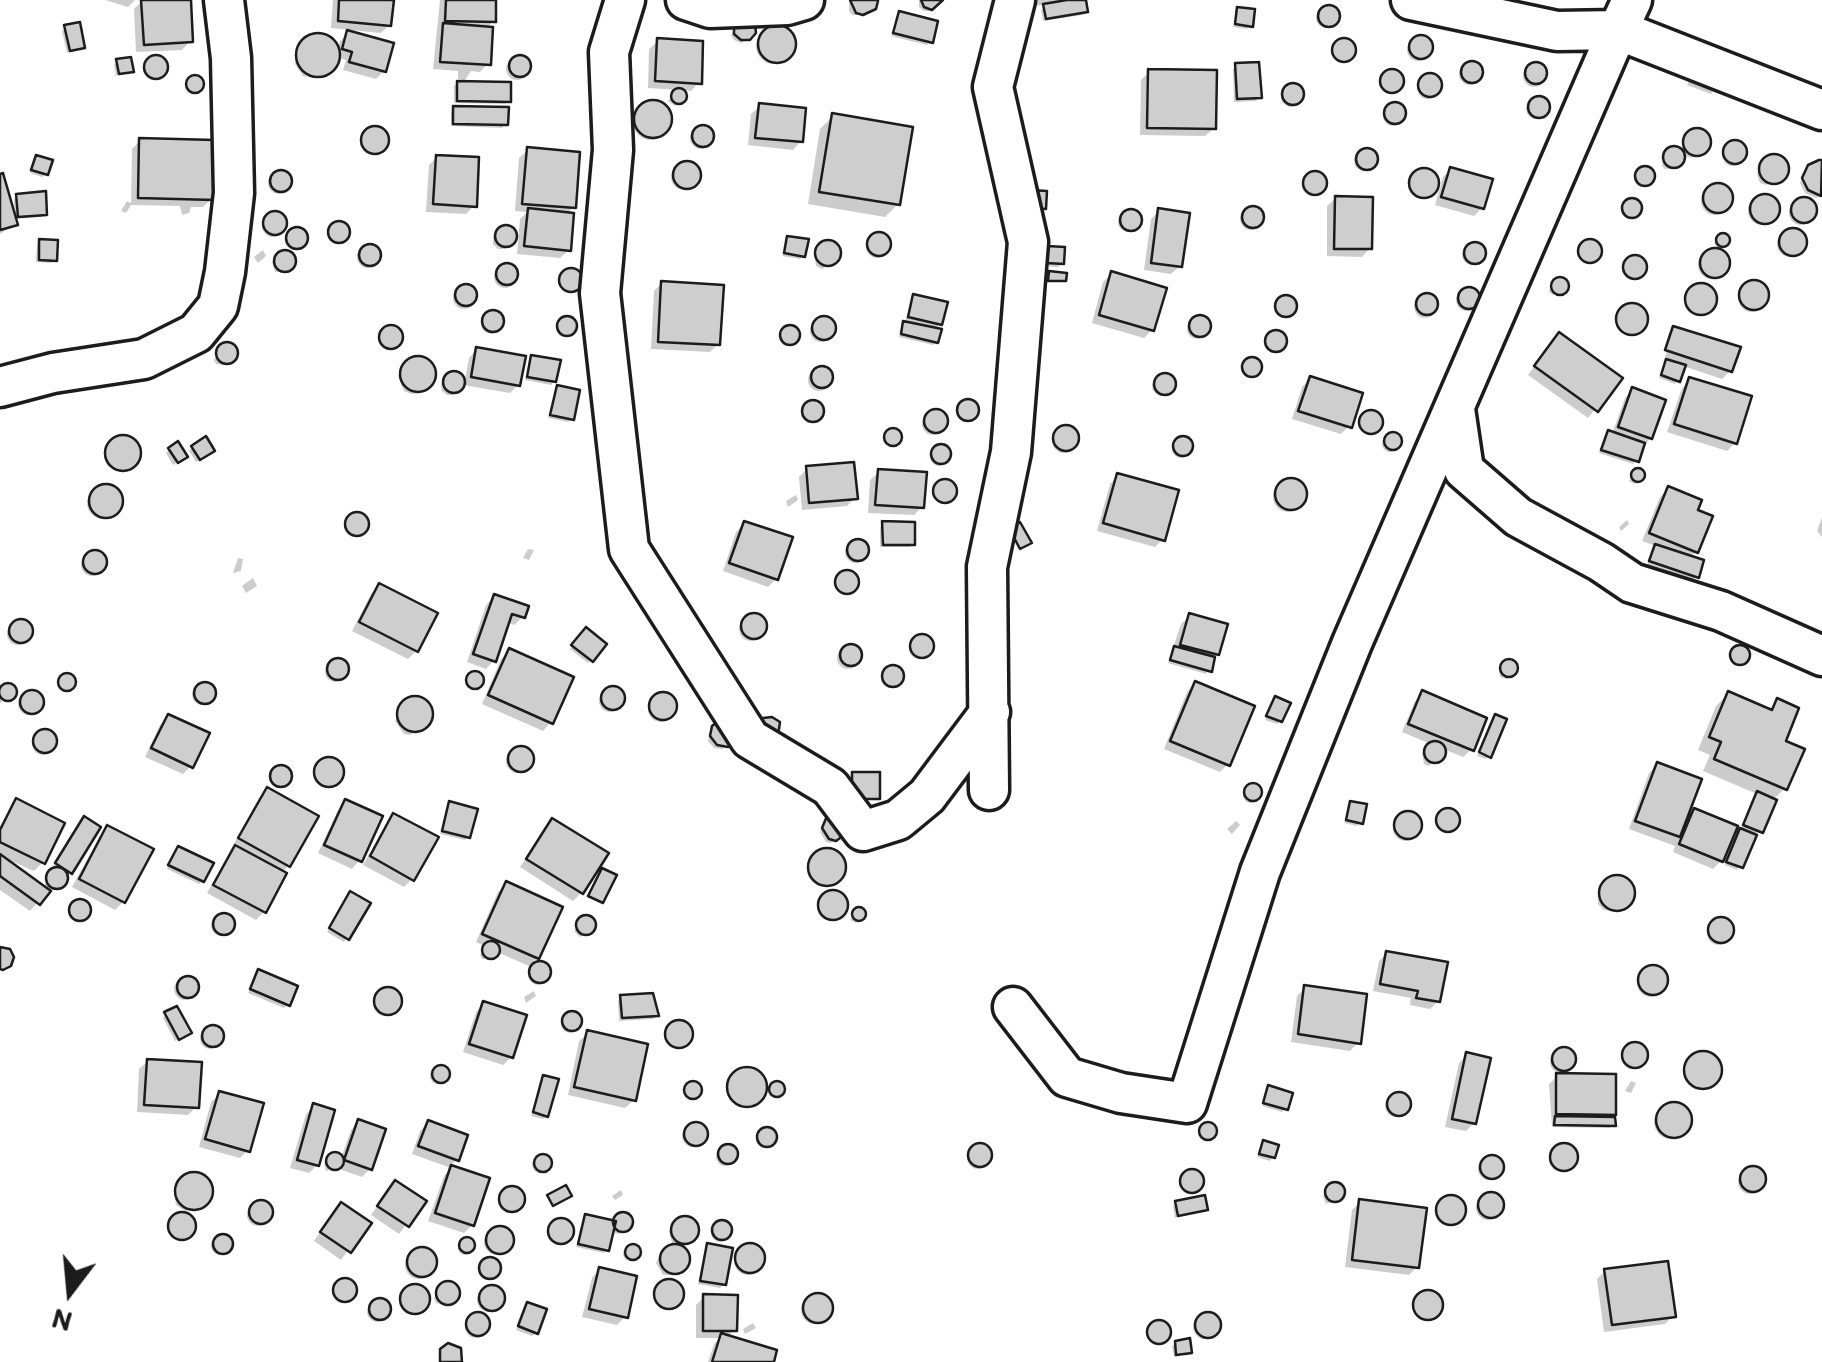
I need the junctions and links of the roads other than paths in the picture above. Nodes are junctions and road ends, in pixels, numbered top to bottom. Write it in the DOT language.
graph roads {
  1 [pos="224,0"];
  2 [pos="625,0"];
  3 [pos="686,0"];
  4 [pos="804,0"];
  5 [pos="1015,0"];
  6 [pos="1411,0"];
  7 [pos="1625,15"];
  8 [pos="1822,110"];
  9 [pos="0,387"];
  10 [pos="1455,409"];
  11 [pos="1822,656"];
  12 [pos="990,712"];
  13 [pos="989,790"];
  14 [pos="1013,1007"];
  1 -- 9 [label="street"];
  2 -- 12 [label="street"];
  3 -- 4 [label="street"];
  5 -- 12 [label="street"];
  6 -- 7 [label="street"];
  7 -- 8 [label="street"];
  7 -- 10 [label="street"];
  10 -- 11 [label="street"];
  10 -- 14 [label="street"];
  12 -- 13 [label="street"];
}
